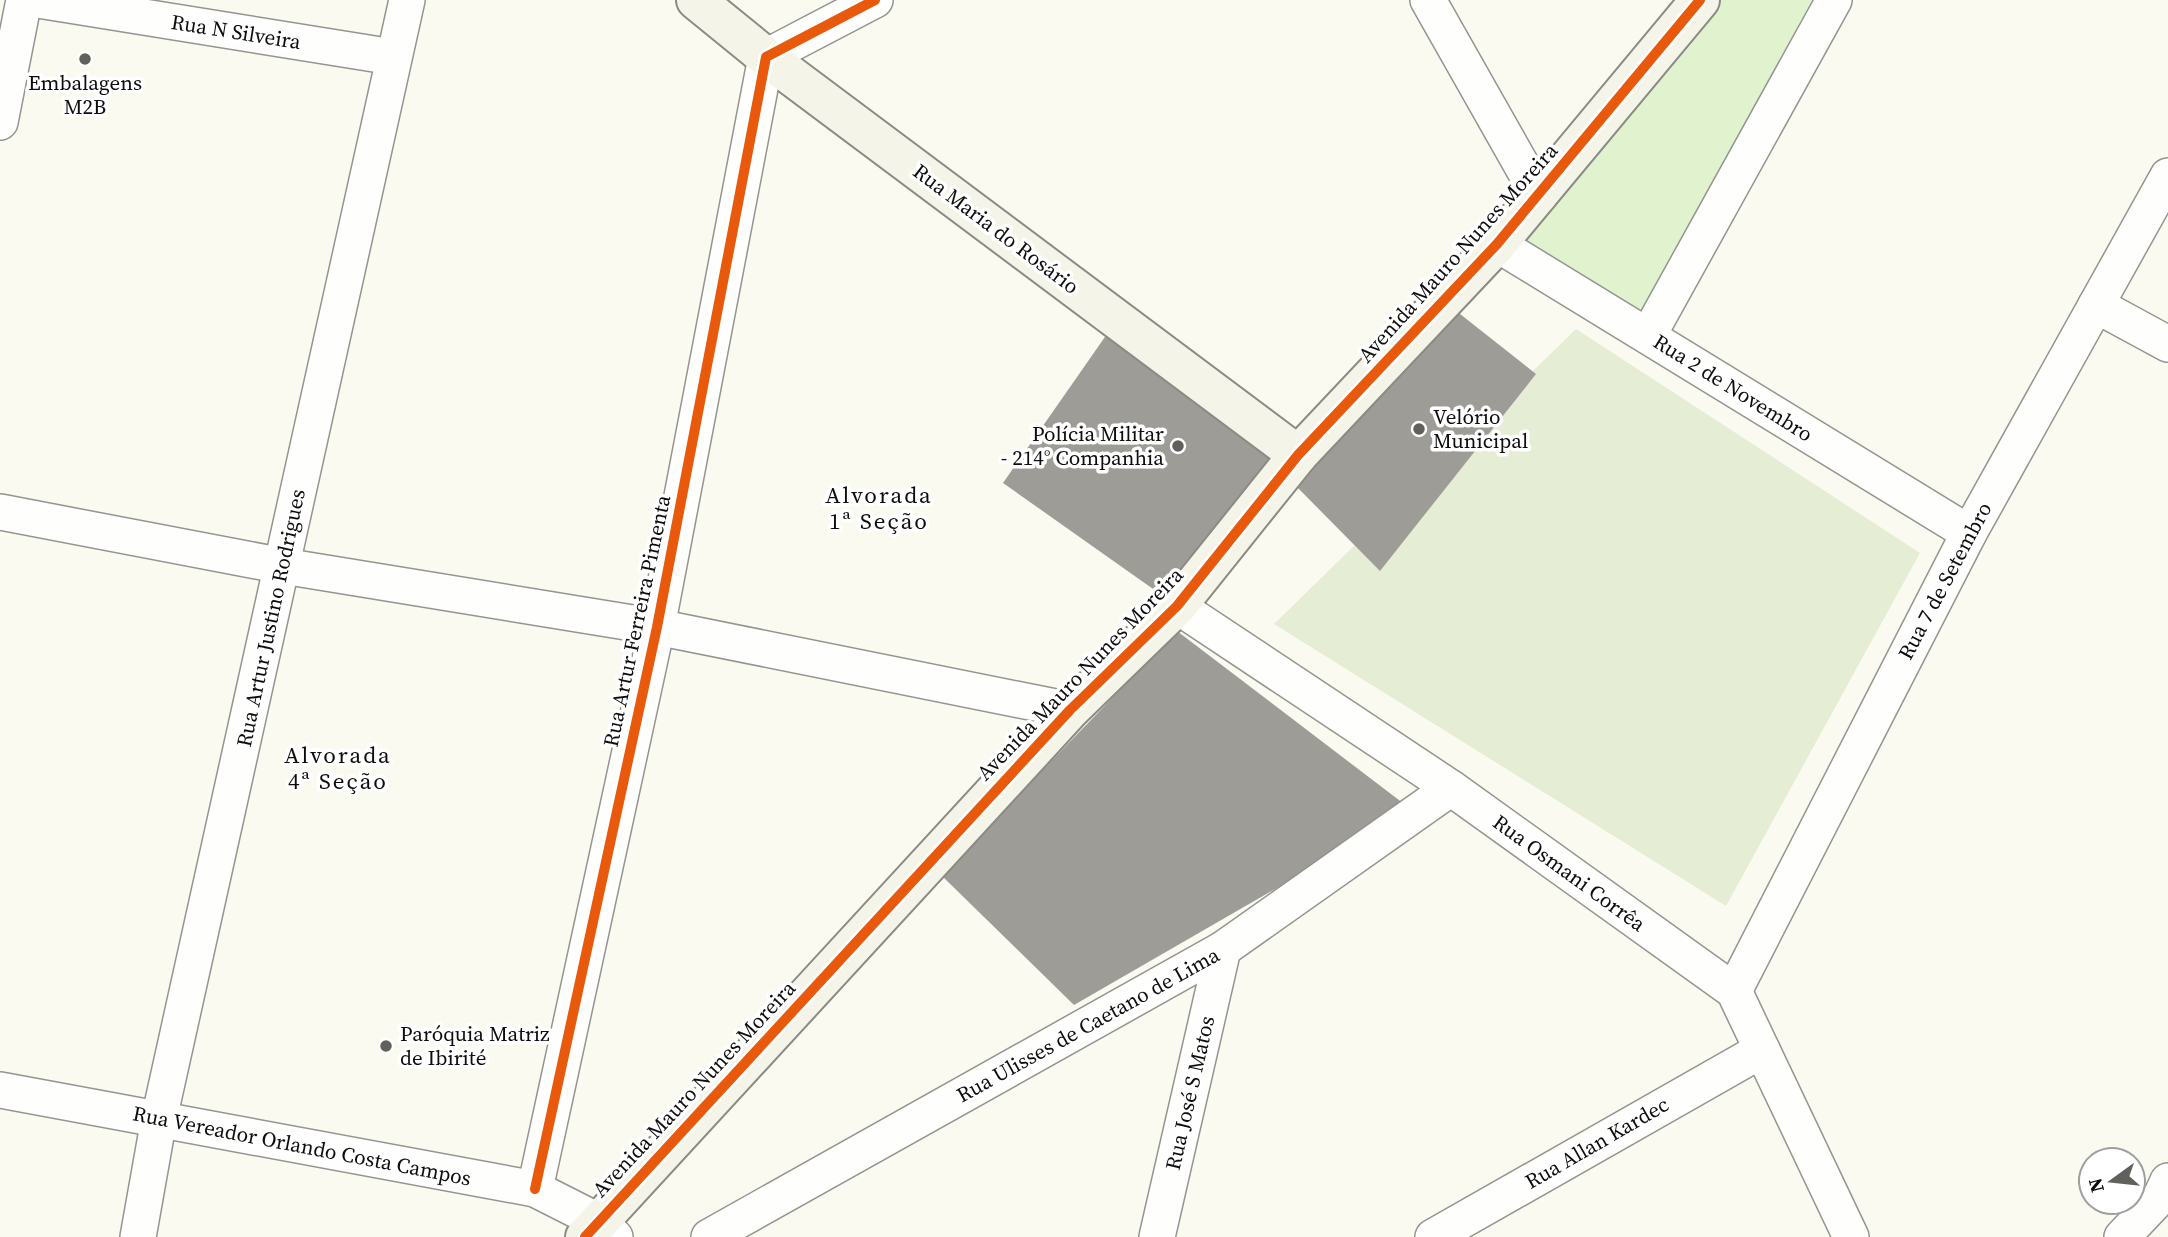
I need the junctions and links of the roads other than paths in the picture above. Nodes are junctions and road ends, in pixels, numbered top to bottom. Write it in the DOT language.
graph roads {
  1 [pos="24,0"];
  2 [pos="38,0"];
  3 [pos="407,0"];
  4 [pos="696,0"];
  5 [pos="875,0"];
  6 [pos="1428,0"];
  7 [pos="1700,0"];
  8 [pos="1834,0"];
  9 [pos="393,57"];
  10 [pos="766,57"];
  11 [pos="0,122"];
  12 [pos="2168,176"];
  13 [pos="1539,196"];
  14 [pos="1497,244"];
  15 [pos="2096,305"];
  16 [pos="1648,336"];
  17 [pos="2168,344"];
  18 [pos="1298,455"];
  19 [pos="0,512"];
  20 [pos="1969,533"];
  21 [pos="283,566"];
  22 [pos="1177,606"];
  23 [pos="657,627"];
  24 [pos="1070,710"];
  25 [pos="1451,788"];
  26 [pos="1223,949"];
  27 [pos="1734,991"];
  28 [pos="1762,1050"];
  29 [pos="0,1090"];
  30 [pos="159,1119"];
  31 [pos="2168,1181"];
  32 [pos="535,1189"];
  33 [pos="599,1232"];
  34 [pos="138,1237"];
  35 [pos="709,1237"];
  36 [pos="1157,1237"];
  37 [pos="1433,1237"];
  38 [pos="1851,1237"];
  39 [pos="2122,1237"];
  1 -- 11 [label="street"];
  2 -- 9 [label="street, Rua N Silveira"];
  3 -- 9 [label="street, Rua Artur Justino Rodrigues"];
  4 -- 10 [label="street, Rua Maria do Rosário"];
  5 -- 10 [label="street"];
  6 -- 13 [label="street"];
  7 -- 13 [label="street, Avenida Mauro Nunes Moreira"];
  8 -- 16 [label="street"];
  9 -- 21 [label="street, Rua Artur Justino Rodrigues"];
  10 -- 18 [label="street, Rua Maria do Rosário"];
  10 -- 23 [label="street, Rua Artur Ferreira Pimenta"];
  12 -- 15 [label="street, Rua 7 de Setembro"];
  13 -- 14 [label="street, Avenida Mauro Nunes Moreira"];
  14 -- 16 [label="street, Rua 2 de Novembro"];
  14 -- 18 [label="street, Avenida Mauro Nunes Moreira"];
  15 -- 17 [label="street"];
  15 -- 20 [label="street, Rua 7 de Setembro"];
  16 -- 20 [label="street, Rua 2 de Novembro"];
  18 -- 22 [label="street, Avenida Mauro Nunes Moreira"];
  19 -- 21 [label="street"];
  20 -- 27 [label="street, Rua 7 de Setembro"];
  21 -- 23 [label="street"];
  21 -- 30 [label="street, Rua Artur Justino Rodrigues"];
  22 -- 24 [label="street, Avenida Mauro Nunes Moreira"];
  22 -- 25 [label="street, Rua Osmani Corrêa"];
  23 -- 24 [label="street"];
  23 -- 32 [label="street, Rua Artur Ferreira Pimenta"];
  24 -- 33 [label="street, Avenida Mauro Nunes Moreira"];
  25 -- 26 [label="street, Rua Ulisses de Caetano de Lima"];
  25 -- 27 [label="street, Rua Osmani Corrêa"];
  26 -- 35 [label="street, Rua Ulisses de Caetano de Lima"];
  26 -- 36 [label="street, Rua José S Matos"];
  27 -- 28 [label="street, Rua Osmani Corrêa"];
  28 -- 37 [label="street, Rua Allan Kardec"];
  28 -- 38 [label="street, Rua Osmani Corrêa"];
  29 -- 30 [label="street, Rua Vereador Orlando Costa Campos"];
  30 -- 32 [label="street, Rua Vereador Orlando Costa Campos"];
  30 -- 34 [label="street, Rua Artur Justino Rodrigues"];
  31 -- 39 [label="street"];
  32 -- 33 [label="street, Rua Vereador Orlando Costa Campos"];
}
